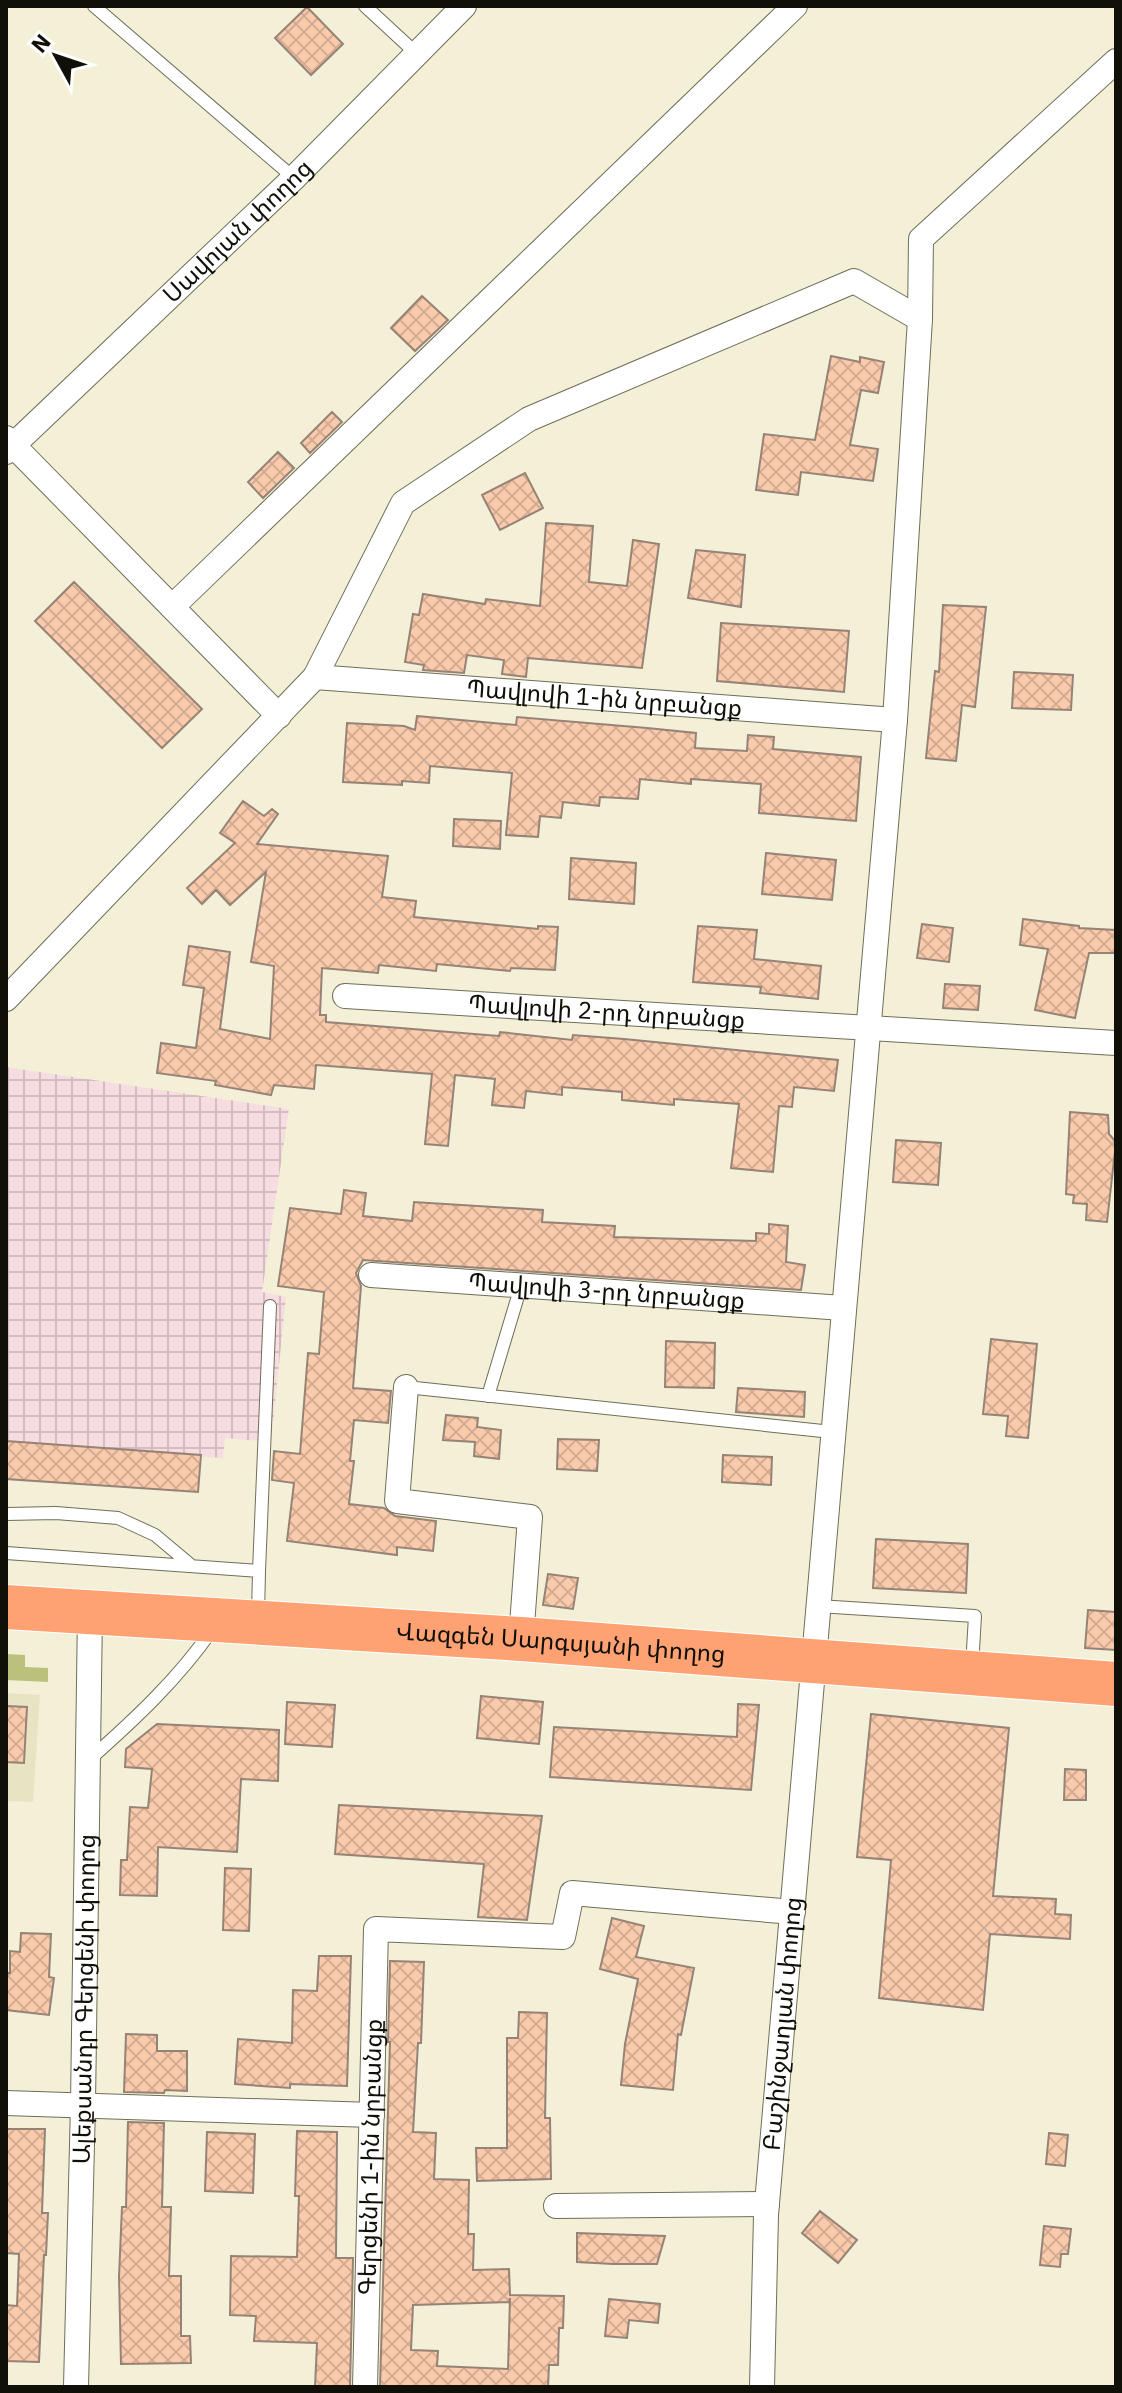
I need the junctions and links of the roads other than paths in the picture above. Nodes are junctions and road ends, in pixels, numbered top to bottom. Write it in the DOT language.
graph roads {
  1 [pos="94,6"];
  2 [pos="365,6"];
  3 [pos="464,6"];
  4 [pos="795,6"];
  5 [pos="418,55"];
  6 [pos="1116,61"];
  7 [pos="294,178"];
  8 [pos="920,319"];
  9 [pos="8,445"];
  10 [pos="172,607"];
  11 [pos="315,677"];
  12 [pos="279,716"];
  13 [pos="895,720"];
  14 [pos="345,996"];
  15 [pos="6,999"];
  16 [pos="867,1026"];
  17 [pos="1116,1043"];
  18 [pos="371,1275"];
  19 [pos="521,1286"];
  20 [pos="270,1306"];
  21 [pos="843,1308"];
  22 [pos="406,1387"];
  23 [pos="488,1396"];
  24 [pos="832,1432"];
  25 [pos="6,1514"];
  26 [pos="6,1553"];
  27 [pos="192,1566"];
  28 [pos="259,1571"];
  29 [pos="818,1606"];
  30 [pos="6,1607"];
  31 [pos="90,1612"];
  32 [pos="238,1621"];
  33 [pos="521,1639"];
  34 [pos="814,1662"];
  35 [pos="971,1673"];
  36 [pos="1116,1684"];
  37 [pos="88,1761"];
  38 [pos="793,1912"];
  39 [pos="6,2103"];
  40 [pos="83,2104"];
  41 [pos="372,2115"];
  42 [pos="767,2204"];
  43 [pos="556,2206"];
  44 [pos="76,2387"];
  45 [pos="365,2387"];
  46 [pos="762,2387"];
  1 -- 7 [label="lane"];
  2 -- 5 [label="lane"];
  3 -- 5 [label="street, Սավոյան փողոց"];
  4 -- 10 [label="street"];
  5 -- 7 [label="street, Սավոյան փողոց"];
  6 -- 8 [label="street, Բաշինջաղյան փողոց"];
  7 -- 9 [label="street, Սավոյան փողոց"];
  8 -- 11 [label="street"];
  8 -- 13 [label="street, Բաշինջաղյան փողոց"];
  9 -- 10 [label="street"];
  10 -- 12 [label="street"];
  11 -- 12 [label="street"];
  11 -- 13 [label="street, Պավլովի 1-ին նրբանցք"];
  12 -- 15 [label="street"];
  13 -- 16 [label="street, Բաշինջաղյան փողոց"];
  14 -- 16 [label="street, Պավլովի 2-րդ նրբանցք"];
  16 -- 17 [label="street, Պավլովի 2-րդ նրբանցք"];
  16 -- 21 [label="street, Բաշինջաղյան փողոց"];
  18 -- 19 [label="street, Պավլովի 3-րդ նրբանցք"];
  19 -- 21 [label="street, Պավլովի 3-րդ նրբանցք"];
  19 -- 23 [label="lane"];
  20 -- 28 [label="lane"];
  21 -- 24 [label="street, Բաշինջաղյան փողոց"];
  22 -- 23 [label="lane"];
  22 -- 33 [label="street"];
  23 -- 24 [label="lane"];
  24 -- 29 [label="street, Բաշինջաղյան փողոց"];
  25 -- 27 [label="lane"];
  26 -- 27 [label="lane"];
  27 -- 28 [label="lane"];
  28 -- 32 [label="lane"];
  29 -- 34 [label="street, Բաշինջաղյան փողոց"];
  29 -- 35 [label="lane"];
  30 -- 31 [label="highway, Վազգեն Սարգսյանի փողոց"];
  31 -- 32 [label="highway, Վազգեն Սարգսյանի փողոց"];
  31 -- 37 [label="street, Ալեքսանդր Գերցենի փողոց"];
  32 -- 33 [label="highway, Վազգեն Սարգսյանի փողոց"];
  32 -- 37 [label="lane"];
  33 -- 34 [label="highway, Վազգեն Սարգսյանի փողոց"];
  34 -- 35 [label="highway, Վազգեն Սարգսյանի փողոց"];
  34 -- 38 [label="street, Բաշինջաղյան փողոց"];
  35 -- 36 [label="highway, Վազգեն Սարգսյանի փողոց"];
  37 -- 40 [label="street, Ալեքսանդր Գերցենի փողոց"];
  38 -- 41 [label="street, Գերցենի 1-ին նրբանցք"];
  38 -- 42 [label="street, Բաշինջաղյան փողոց"];
  39 -- 40 [label="street"];
  40 -- 41 [label="street"];
  40 -- 44 [label="street, Ալեքսանդր Գերցենի փողոց"];
  41 -- 45 [label="street, Գերցենի 1-ին նրբանցք"];
  42 -- 43 [label="street"];
  42 -- 46 [label="street, Բաշինջաղյան փողոց"];
}
